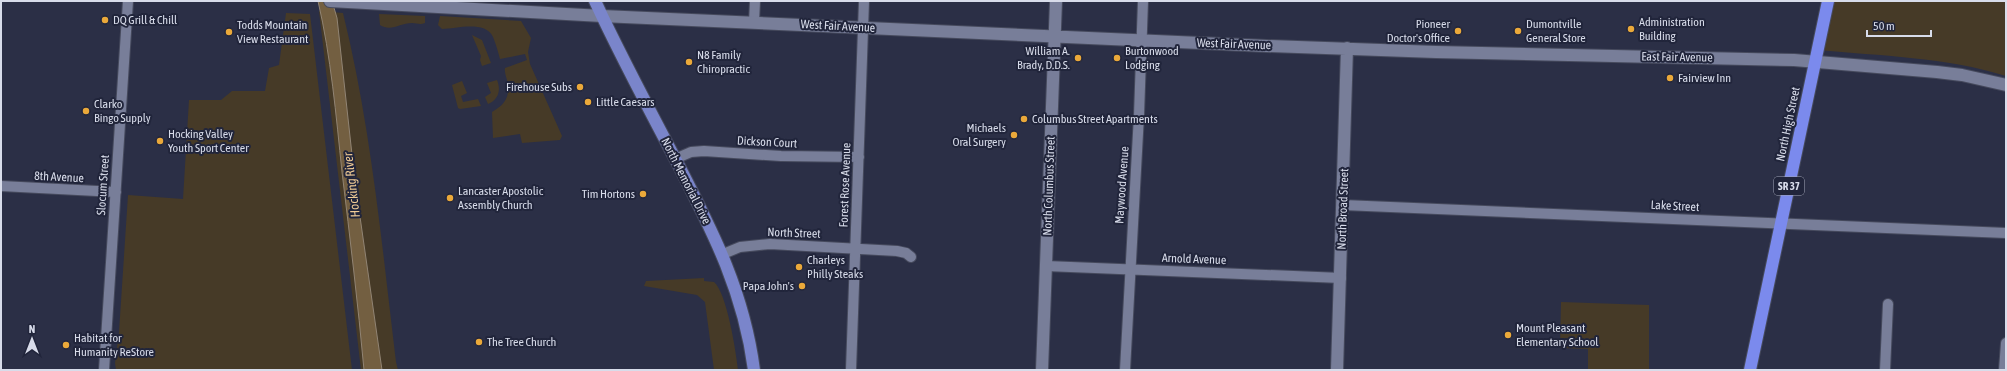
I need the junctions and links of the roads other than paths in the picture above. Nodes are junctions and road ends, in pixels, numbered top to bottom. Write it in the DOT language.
graph roads {
  1 [pos="128,1"];
  2 [pos="335,1"];
  3 [pos="594,1"];
  4 [pos="755,1"];
  5 [pos="864,1"];
  6 [pos="1056,1"];
  7 [pos="1142,1"];
  8 [pos="1828,1"];
  9 [pos="602,16"];
  10 [pos="754,22"];
  11 [pos="863,27"];
  12 [pos="1054,36"];
  13 [pos="1141,40"];
  14 [pos="1347,48"];
  15 [pos="1815,62"];
  16 [pos="2006,85"];
  17 [pos="859,157"];
  18 [pos="675,159"];
  19 [pos="1,186"];
  20 [pos="116,192"];
  21 [pos="1343,205"];
  22 [pos="1781,224"];
  23 [pos="2006,233"];
  24 [pos="855,249"];
  25 [pos="723,254"];
  26 [pos="911,256"];
  27 [pos="1046,266"];
  28 [pos="1131,270"];
  29 [pos="1341,278"];
  30 [pos="1888,304"];
  31 [pos="2006,343"];
  32 [pos="104,370"];
  33 [pos="754,370"];
  34 [pos="852,370"];
  35 [pos="1042,370"];
  36 [pos="1125,370"];
  37 [pos="1337,370"];
  38 [pos="1750,370"];
  39 [pos="1885,370"];
  40 [pos="2004,370"];
  1 -- 20 [label="street, Slocum Street"];
  2 -- 9 [label="main road, West Fair Avenue"];
  3 -- 9 [label="main road, North Memorial Drive"];
  4 -- 10 [label="street"];
  5 -- 11 [label="street, Forest Rose Avenue"];
  6 -- 12 [label="main road, North Columbus Street"];
  7 -- 13 [label="street, Maywood Avenue"];
  8 -- 15 [label="highway, North High Street / SR 37"];
  9 -- 10 [label="main road, West Fair Avenue"];
  9 -- 18 [label="main road, North Memorial Drive"];
  10 -- 11 [label="main road, West Fair Avenue"];
  11 -- 12 [label="main road, West Fair Avenue"];
  11 -- 17 [label="street, Forest Rose Avenue"];
  12 -- 13 [label="main road, West Fair Avenue"];
  12 -- 27 [label="main road, North Columbus Street"];
  13 -- 14 [label="main road, West Fair Avenue"];
  13 -- 28 [label="street, Maywood Avenue"];
  14 -- 15 [label="main road, East Fair Avenue"];
  14 -- 21 [label="main road, North Broad Street"];
  15 -- 16 [label="main road, East Fair Avenue"];
  15 -- 22 [label="highway, North High Street / SR 37"];
  17 -- 18 [label="street, Dickson Court"];
  17 -- 24 [label="street, Forest Rose Avenue"];
  18 -- 25 [label="main road, North Memorial Drive"];
  19 -- 20 [label="street, 8th Avenue"];
  20 -- 32 [label="street, Slocum Street"];
  21 -- 22 [label="street, Lake Street"];
  21 -- 29 [label="main road, North Broad Street"];
  22 -- 23 [label="street, Lake Street"];
  22 -- 38 [label="highway, North High Street / SR 37"];
  24 -- 25 [label="street, North Street"];
  24 -- 26 [label="street, North Street"];
  24 -- 34 [label="street, Forest Rose Avenue"];
  25 -- 33 [label="main road, North Memorial Drive"];
  27 -- 28 [label="street, Arnold Avenue"];
  27 -- 35 [label="main road, North Columbus Street"];
  28 -- 29 [label="street, Arnold Avenue"];
  28 -- 36 [label="street, Maywood Avenue"];
  29 -- 37 [label="main road, North Broad Street"];
  30 -- 39 [label="street"];
  31 -- 40 [label="street"];
}
